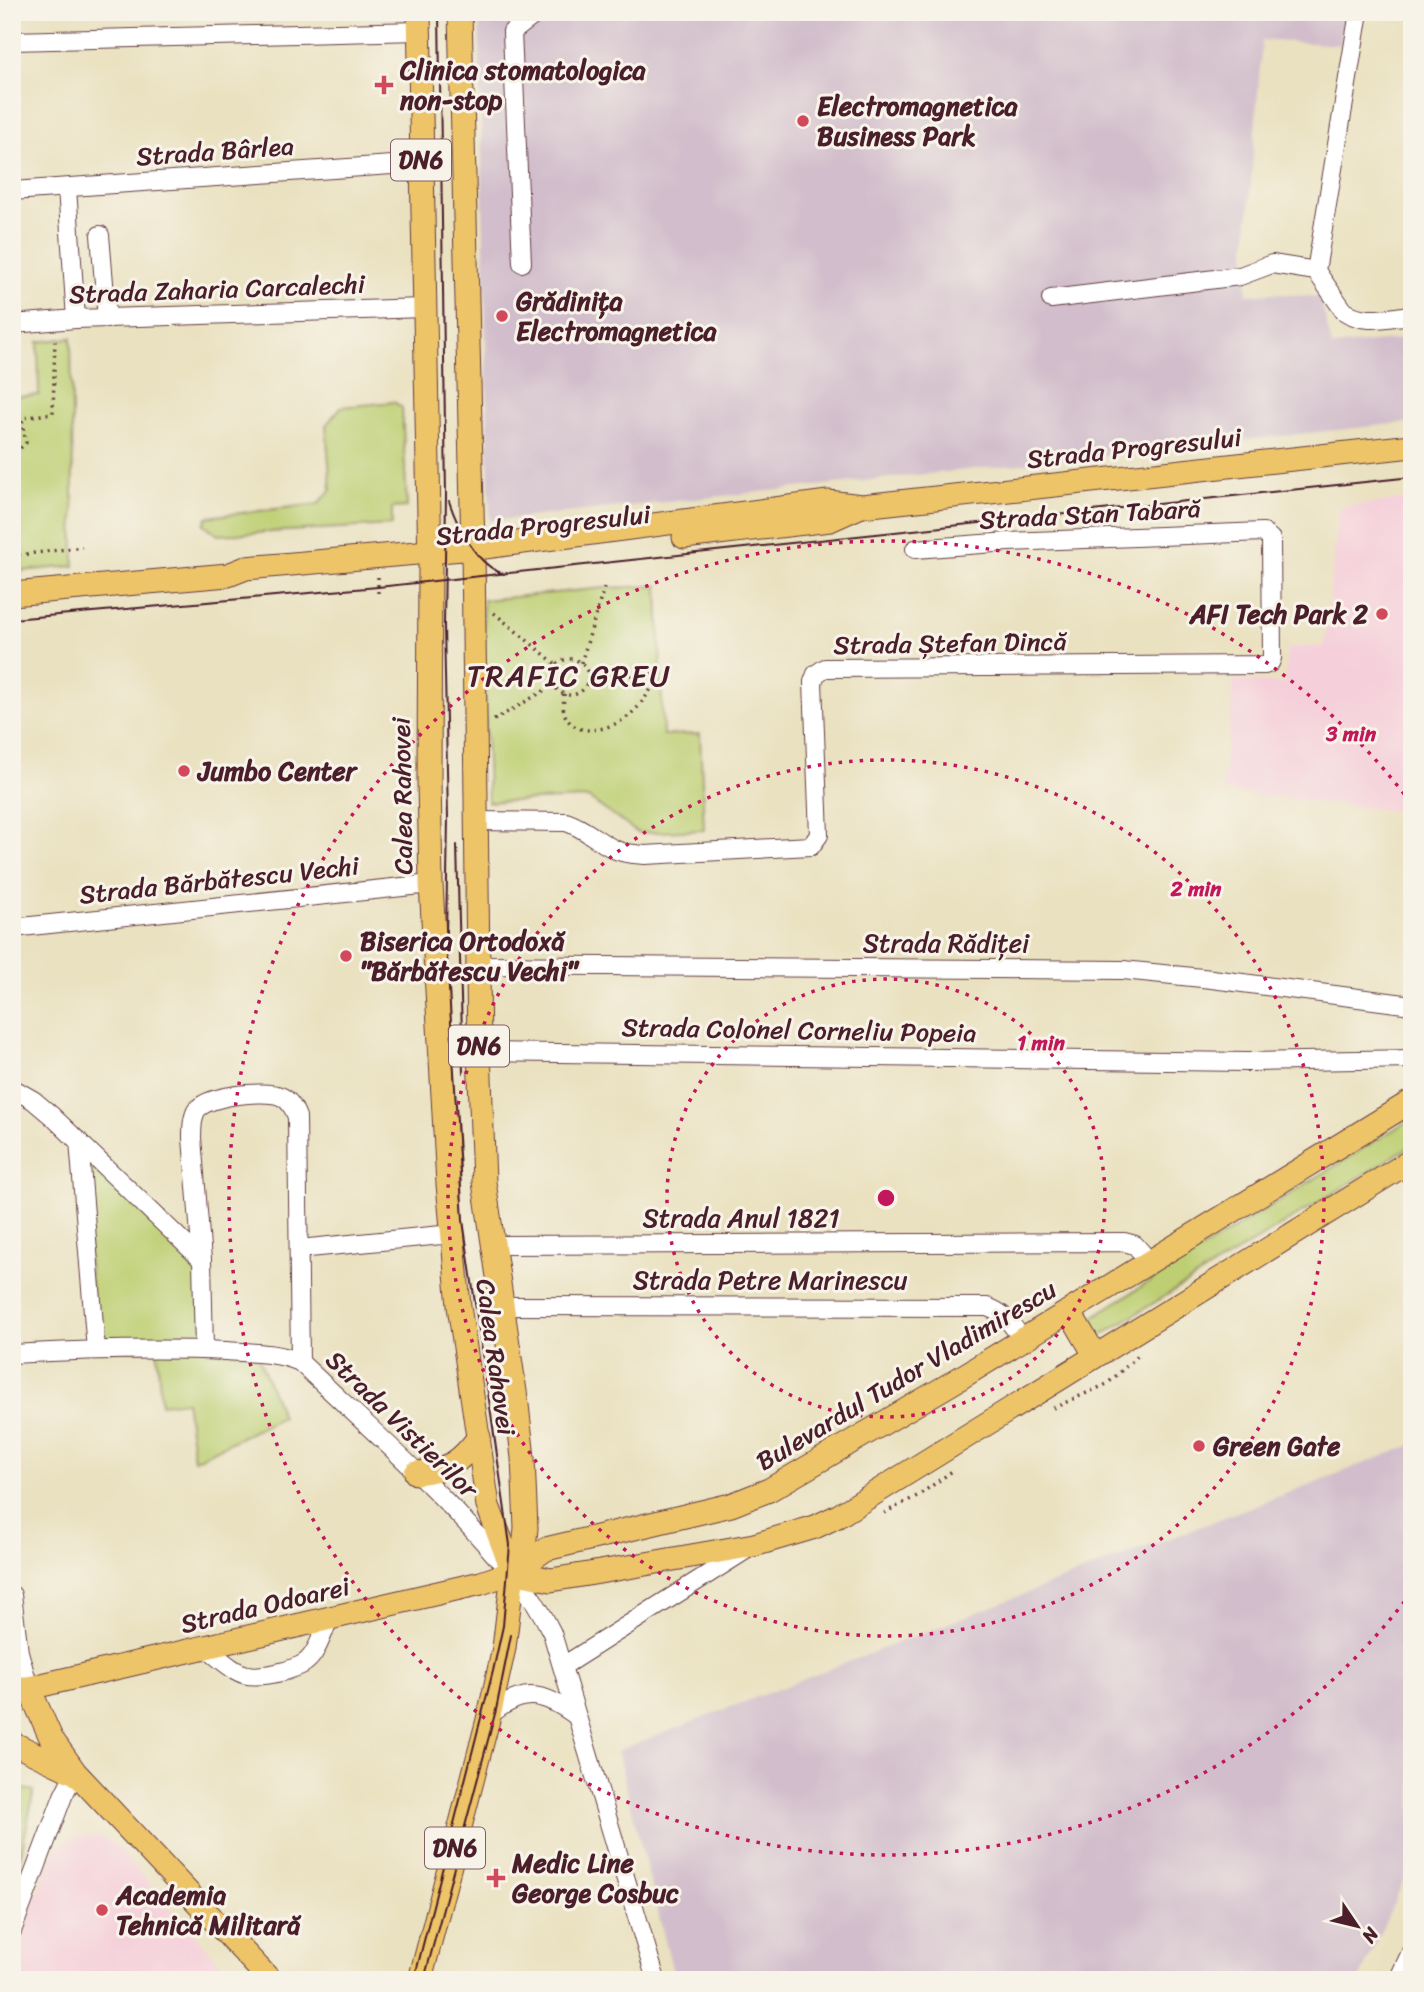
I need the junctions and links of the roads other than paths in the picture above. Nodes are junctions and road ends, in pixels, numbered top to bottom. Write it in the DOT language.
graph roads {
  1 [pos="460,12"];
  2 [pos="538,12"];
  3 [pos="1359,12"];
  4 [pos="419,22"];
  5 [pos="12,41"];
  6 [pos="421,163"];
  7 [pos="68,187"];
  8 [pos="12,191"];
  9 [pos="100,235"];
  10 [pos="522,263"];
  11 [pos="1316,271"];
  12 [pos="1051,299"];
  13 [pos="424,309"];
  14 [pos="1412,315"];
  15 [pos="107,318"];
  16 [pos="76,319"];
  17 [pos="12,324"];
  18 [pos="1412,446"];
  19 [pos="915,550"];
  20 [pos="473,554"];
  21 [pos="430,559"];
  22 [pos="12,594"];
  23 [pos="1270,663"];
  24 [pos="476,821"];
  25 [pos="431,884"];
  26 [pos="12,928"];
  27 [pos="478,965"];
  28 [pos="1412,1005"];
  29 [pos="479,1052"];
  30 [pos="1412,1059"];
  31 [pos="12,1087"];
  32 [pos="1412,1101"];
  33 [pos="79,1142"];
  34 [pos="1412,1160"];
  35 [pos="452,1234"];
  36 [pos="492,1245"];
  37 [pos="299,1249"];
  38 [pos="202,1259"];
  39 [pos="1149,1261"];
  40 [pos="502,1306"];
  41 [pos="1069,1311"];
  42 [pos="1023,1340"];
  43 [pos="96,1350"];
  44 [pos="204,1350"];
  45 [pos="12,1354"];
  46 [pos="1095,1355"];
  47 [pos="300,1362"];
  48 [pos="479,1437"];
  49 [pos="415,1473"];
  50 [pos="754,1545"];
  51 [pos="513,1572"];
  52 [pos="12,1595"];
  53 [pos="13,1617"];
  54 [pos="329,1619"];
  55 [pos="206,1648"];
  56 [pos="563,1666"];
  57 [pos="21,1688"];
  58 [pos="575,1715"];
  59 [pos="489,1716"];
  60 [pos="12,1744"];
  61 [pos="75,1772"];
  62 [pos="20,1885"];
  63 [pos="12,1931"];
  64 [pos="1412,1950"];
  65 [pos="270,1980"];
  66 [pos="420,1980"];
  67 [pos="656,1980"];
  68 [pos="1398,1980"];
  1 -- 20 [label="main road, Calea Rahovei / DN6"];
  2 -- 10 [label="street"];
  3 -- 11 [label="street"];
  4 -- 5 [label="street"];
  4 -- 6 [label="main road, Calea Rahovei / DN6"];
  6 -- 7 [label="street, Strada Bârlea"];
  6 -- 13 [label="main road, Calea Rahovei / DN6"];
  7 -- 8 [label="street, Strada Bârlea"];
  7 -- 16 [label="street"];
  9 -- 15 [label="street"];
  11 -- 12 [label="street"];
  11 -- 14 [label="street"];
  13 -- 15 [label="street, Strada Zaharia Carcalechi"];
  13 -- 21 [label="main road, Calea Rahovei / DN6"];
  15 -- 16 [label="street, Strada Zaharia Carcalechi"];
  16 -- 17 [label="street, Strada Zaharia Carcalechi"];
  18 -- 20 [label="main road, Strada Progresului"];
  19 -- 23 [label="street, Strada Stan Tabară"];
  20 -- 21 [label="main road, Strada Progresului"];
  20 -- 24 [label="main road, Calea Rahovei / DN6"];
  21 -- 22 [label="main road, Strada Progresului"];
  21 -- 25 [label="main road, Calea Rahovei / DN6"];
  23 -- 24 [label="street, Strada Ștefan Dincă"];
  24 -- 27 [label="main road, Calea Rahovei / DN6"];
  25 -- 26 [label="street, Strada Bărbătescu Vechi"];
  25 -- 35 [label="main road, Calea Rahovei / DN6"];
  27 -- 28 [label="street, Strada Rădiței"];
  27 -- 29 [label="main road, Calea Rahovei / DN6"];
  29 -- 30 [label="street, Strada Colonel Corneliu Popeia"];
  29 -- 36 [label="main road, Calea Rahovei / DN6"];
  31 -- 33 [label="street"];
  32 -- 39 [label="main road, Bulevardul Tudor Vladimirescu"];
  33 -- 38 [label="street"];
  33 -- 43 [label="street"];
  34 -- 46 [label="main road"];
  35 -- 37 [label="street"];
  35 -- 48 [label="main road, Calea Rahovei / DN6"];
  36 -- 39 [label="street, Strada Anul 1821"];
  36 -- 40 [label="main road, Calea Rahovei / DN6"];
  37 -- 38 [label="street"];
  37 -- 47 [label="street"];
  38 -- 44 [label="street"];
  39 -- 41 [label="main road, Bulevardul Tudor Vladimirescu"];
  40 -- 42 [label="street, Strada Petre Marinescu"];
  40 -- 51 [label="main road, Calea Rahovei / DN6"];
  41 -- 42 [label="main road, Bulevardul Tudor Vladimirescu"];
  41 -- 46 [label="main road"];
  42 -- 51 [label="main road, Bulevardul Tudor Vladimirescu"];
  43 -- 44 [label="street, Strada Vistierilor"];
  43 -- 45 [label="street, Strada Vistierilor"];
  44 -- 47 [label="street, Strada Vistierilor"];
  46 -- 50 [label="main road"];
  47 -- 49 [label="street, Strada Vistierilor"];
  48 -- 49 [label="main road"];
  48 -- 51 [label="main road, Calea Rahovei / DN6"];
  49 -- 51 [label="street, Strada Vistierilor"];
  50 -- 51 [label="main road"];
  50 -- 56 [label="street"];
  51 -- 54 [label="main road, Strada Odoarei"];
  51 -- 56 [label="street, Calea Rahovei"];
  51 -- 59 [label="main road, DN6"];
  52 -- 53 [label="street"];
  53 -- 57 [label="street"];
  54 -- 55 [label="main road, Strada Odoarei"];
  54 -- 55 [label="street"];
  55 -- 57 [label="main road, Strada Odoarei"];
  56 -- 58 [label="street, Calea Rahovei"];
  57 -- 61 [label="main road"];
  58 -- 59 [label="street"];
  58 -- 67 [label="street, Calea Rahovei"];
  59 -- 66 [label="main road, DN6"];
  60 -- 61 [label="main road"];
  61 -- 62 [label="street"];
  61 -- 65 [label="main road"];
  62 -- 63 [label="street"];
  64 -- 68 [label="street"];
}
